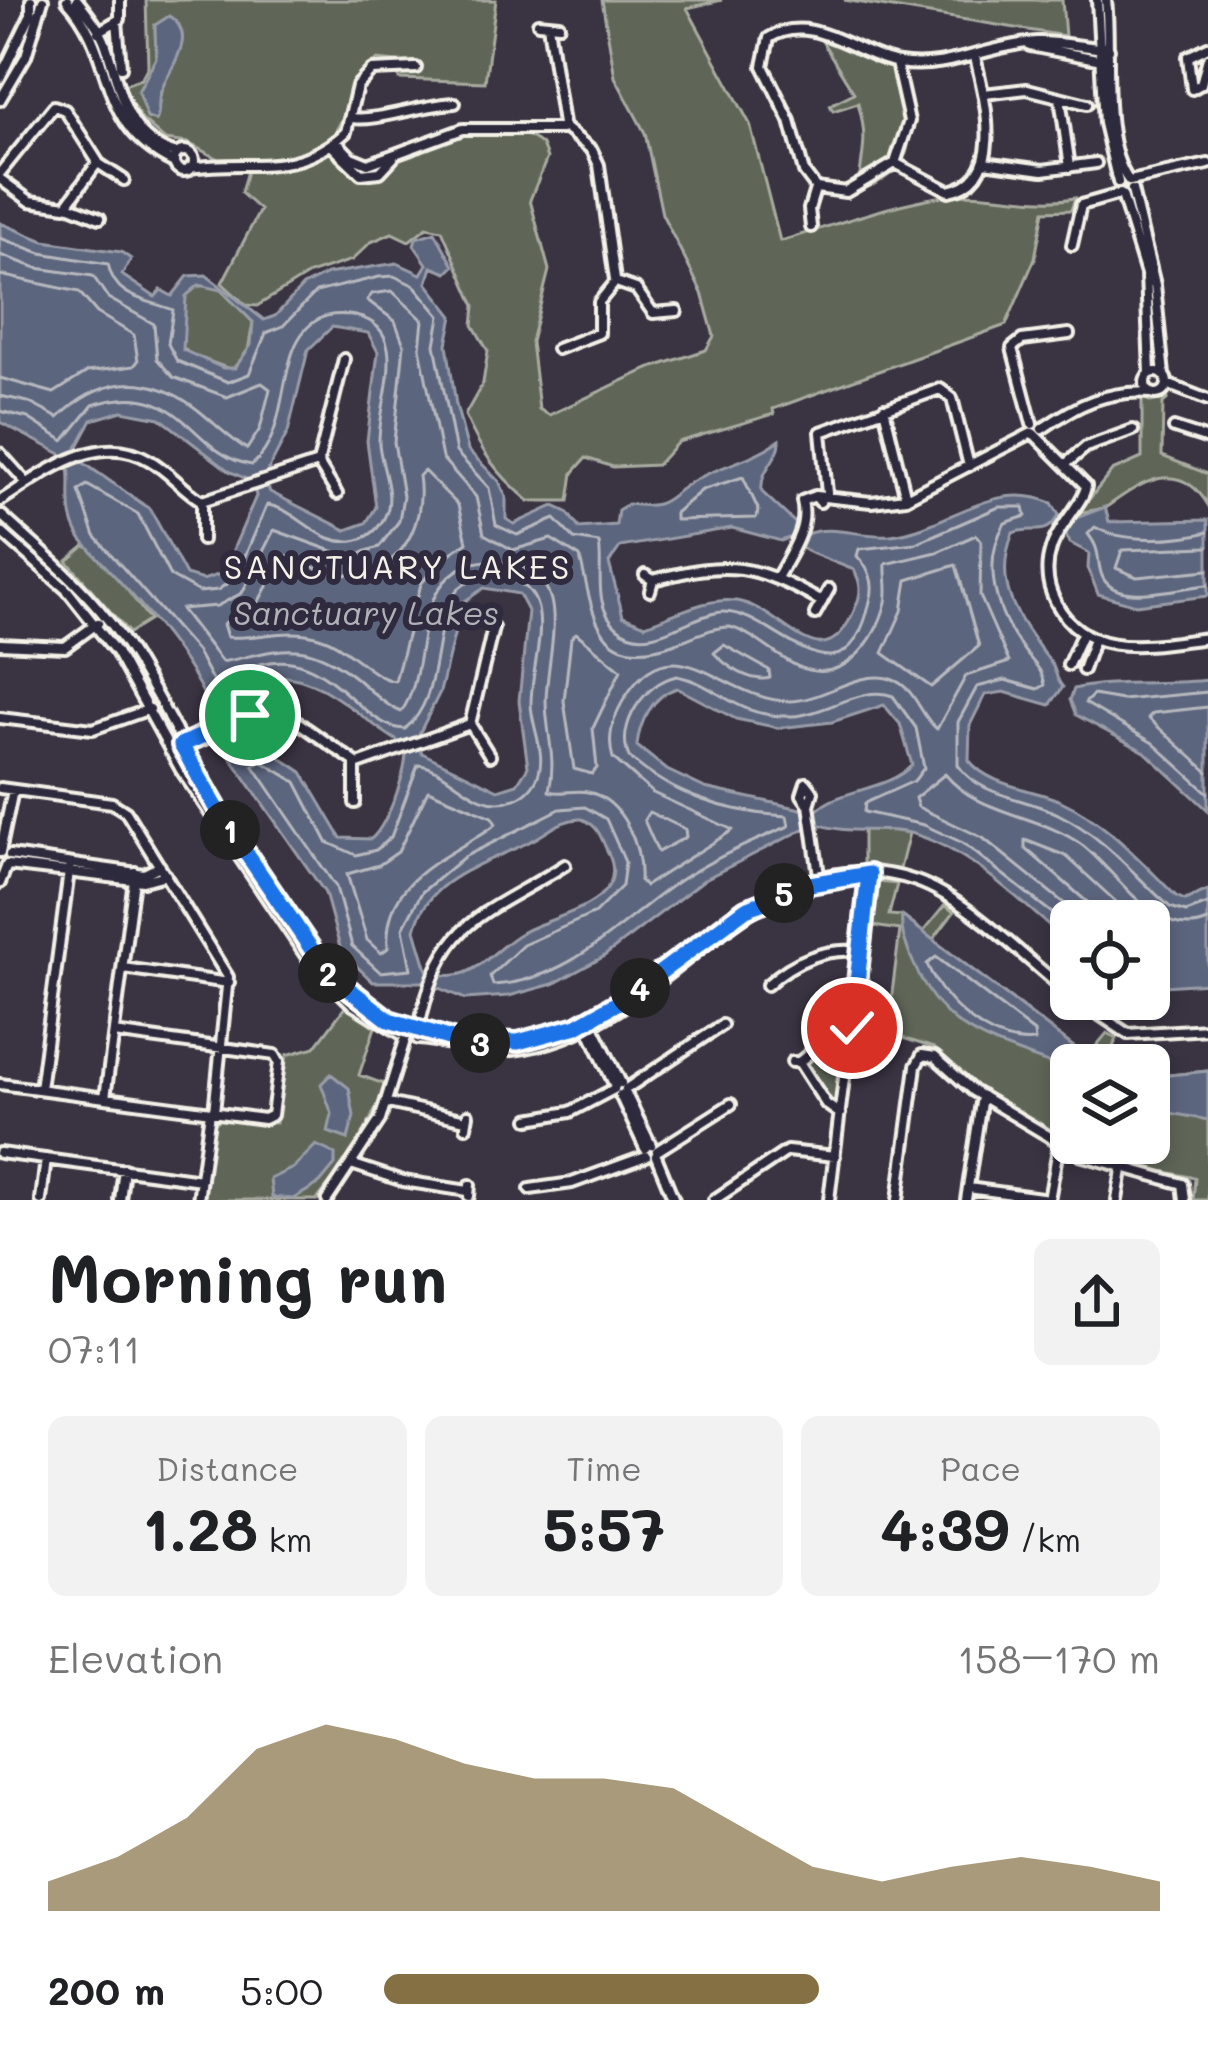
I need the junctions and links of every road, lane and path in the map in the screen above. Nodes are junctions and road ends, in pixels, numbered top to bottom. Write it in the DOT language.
graph roads {
  1 [pos="32,0"];
  2 [pos="43,0"];
  3 [pos="67,0"];
  4 [pos="77,0"];
  5 [pos="120,0"];
  6 [pos="1101,0"];
  7 [pos="117,21"];
  8 [pos="548,24"];
  9 [pos="96,34"];
  10 [pos="1018,45"];
  11 [pos="1086,46"];
  12 [pos="1208,47"];
  13 [pos="1105,49"];
  14 [pos="975,57"];
  15 [pos="1208,58"];
  16 [pos="1084,60"];
  17 [pos="1106,60"];
  18 [pos="896,63"];
  19 [pos="121,67"];
  20 [pos="416,68"];
  21 [pos="0,79"];
  22 [pos="984,94"];
  23 [pos="1060,98"];
  24 [pos="0,100"];
  25 [pos="455,103"];
  26 [pos="1087,104"];
  27 [pos="353,118"];
  28 [pos="563,128"];
  29 [pos="333,143"];
  30 [pos="192,155"];
  31 [pos="176,158"];
  32 [pos="984,162"];
  33 [pos="895,163"];
  34 [pos="1096,163"];
  35 [pos="98,164"];
  36 [pos="1208,164"];
  37 [pos="216,166"];
  38 [pos="1070,167"];
  39 [pos="190,168"];
  40 [pos="0,176"];
  41 [pos="124,180"];
  42 [pos="1125,187"];
  43 [pos="816,188"];
  44 [pos="68,205"];
  45 [pos="100,218"];
  46 [pos="811,227"];
  47 [pos="1072,244"];
  48 [pos="616,282"];
  49 [pos="677,310"];
  50 [pos="1069,334"];
  51 [pos="557,349"];
  52 [pos="344,358"];
  53 [pos="1148,376"];
  54 [pos="1161,386"];
  55 [pos="1129,391"];
  56 [pos="1208,400"];
  57 [pos="884,409"];
  58 [pos="1035,427"];
  59 [pos="1174,428"];
  60 [pos="1133,430"];
  61 [pos="1208,439"];
  62 [pos="0,453"];
  63 [pos="318,464"];
  64 [pos="1066,464"];
  65 [pos="969,466"];
  66 [pos="26,482"];
  67 [pos="337,494"];
  68 [pos="821,497"];
  69 [pos="4,498"];
  70 [pos="906,498"];
  71 [pos="202,501"];
  72 [pos="808,513"];
  73 [pos="1,515"];
  74 [pos="0,530"];
  75 [pos="202,540"];
  76 [pos="777,578"];
  77 [pos="829,589"];
  78 [pos="650,591"];
  79 [pos="821,602"];
  80 [pos="815,614"];
  81 [pos="106,616"];
  82 [pos="97,625"];
  83 [pos="493,628"];
  84 [pos="1082,634"];
  85 [pos="1208,638"];
  86 [pos="1094,639"];
  87 [pos="0,644"];
  88 [pos="161,703"];
  89 [pos="150,709"];
  90 [pos="0,718"];
  91 [pos="470,724"];
  92 [pos="181,745"];
  93 [pos="170,751"];
  94 [pos="490,756"];
  95 [pos="355,764"];
  96 [pos="0,788"];
  97 [pos="13,790"];
  98 [pos="356,804"];
  99 [pos="810,814"];
  100 [pos="5,858"];
  101 [pos="565,865"];
  102 [pos="70,867"];
  103 [pos="163,870"];
  104 [pos="869,874"];
  105 [pos="135,876"];
  106 [pos="820,881"];
  107 [pos="0,882"];
  108 [pos="288,922"];
  109 [pos="862,952"];
  110 [pos="123,968"];
  111 [pos="1050,979"];
  112 [pos="228,980"];
  113 [pos="766,985"];
  114 [pos="1107,1020"];
  115 [pos="723,1023"];
  116 [pos="853,1024"];
  117 [pos="590,1026"];
  118 [pos="1208,1029"];
  119 [pos="413,1032"];
  120 [pos="114,1033"];
  121 [pos="223,1048"];
  122 [pos="0,1084"];
  123 [pos="40,1089"];
  124 [pos="620,1089"];
  125 [pos="982,1096"];
  126 [pos="105,1098"];
  127 [pos="388,1102"];
  128 [pos="731,1104"];
  129 [pos="841,1111"];
  130 [pos="212,1112"];
  131 [pos="529,1119"];
  132 [pos="467,1120"];
  133 [pos="1050,1138"];
  134 [pos="650,1152"];
  135 [pos="0,1153"];
  136 [pos="835,1156"];
  137 [pos="46,1159"];
  138 [pos="1055,1164"];
  139 [pos="1110,1164"];
  140 [pos="354,1165"];
  141 [pos="124,1169"];
  142 [pos="1122,1169"];
  143 [pos="201,1180"];
  144 [pos="968,1188"];
  145 [pos="530,1189"];
  146 [pos="468,1191"];
  147 [pos="41,1200"];
  148 [pos="120,1200"];
  149 [pos="198,1200"];
  150 [pos="327,1200"];
  151 [pos="674,1200"];
  152 [pos="714,1200"];
  153 [pos="829,1200"];
  154 [pos="898,1200"];
  155 [pos="966,1200"];
  156 [pos="1049,1200"];
  157 [pos="1117,1200"];
  158 [pos="1185,1200"];
  1 -- 21 [label="street"];
  2 -- 24 [label="street"];
  3 -- 9 [label="street"];
  4 -- 9 [label="street"];
  5 -- 7 [label="street"];
  6 -- 13 [label="street"];
  7 -- 9 [label="street"];
  7 -- 19 [label="street"];
  8 -- 28 [label="street"];
  9 -- 31 [label="street"];
  10 -- 11 [label="street"];
  10 -- 14 [label="street"];
  10 -- 16 [label="street"];
  11 -- 13 [label="street"];
  11 -- 16 [label="street"];
  12 -- 15 [label="street"];
  13 -- 17 [label="street"];
  14 -- 18 [label="street"];
  14 -- 22 [label="street"];
  16 -- 17 [label="street"];
  17 -- 42 [label="street"];
  18 -- 33 [label="street"];
  18 -- 43 [label="street"];
  20 -- 27 [label="street"];
  22 -- 23 [label="street"];
  22 -- 32 [label="street"];
  23 -- 26 [label="street"];
  23 -- 38 [label="street"];
  25 -- 27 [label="street"];
  27 -- 29 [label="street"];
  28 -- 29 [label="street"];
  28 -- 48 [label="street"];
  29 -- 37 [label="street"];
  30 -- 31 [label="street"];
  30 -- 37 [label="street"];
  30 -- 39 [label="street"];
  31 -- 39 [label="street"];
  32 -- 33 [label="street"];
  32 -- 38 [label="street"];
  33 -- 43 [label="street"];
  34 -- 38 [label="street"];
  35 -- 40 [label="street"];
  35 -- 41 [label="street"];
  35 -- 44 [label="street"];
  36 -- 42 [label="street"];
  37 -- 39 [label="street"];
  40 -- 44 [label="street"];
  42 -- 47 [label="street"];
  42 -- 53 [label="street"];
  42 -- 54 [label="street"];
  43 -- 46 [label="street"];
  44 -- 45 [label="street"];
  48 -- 49 [label="street"];
  48 -- 51 [label="street"];
  50 -- 58 [label="street"];
  52 -- 63 [label="street"];
  53 -- 54 [label="street"];
  53 -- 54 [label="street"];
  53 -- 55 [label="street"];
  54 -- 55 [label="street"];
  54 -- 56 [label="street"];
  55 -- 58 [label="street"];
  57 -- 65 [label="street"];
  57 -- 68 [label="street"];
  57 -- 70 [label="street"];
  58 -- 64 [label="street"];
  58 -- 65 [label="street"];
  59 -- 61 [label="street"];
  60 -- 64 [label="street"];
  62 -- 66 [label="street"];
  63 -- 67 [label="street"];
  63 -- 71 [label="street"];
  64 -- 84 [label="street"];
  65 -- 70 [label="street"];
  66 -- 69 [label="street"];
  66 -- 71 [label="street"];
  68 -- 70 [label="street"];
  68 -- 72 [label="street"];
  68 -- 72 [label="street"];
  69 -- 73 [label="street"];
  71 -- 75 [label="street"];
  72 -- 76 [label="street"];
  73 -- 81 [label="street"];
  74 -- 82 [label="street"];
  76 -- 78 [label="street"];
  76 -- 79 [label="street"];
  77 -- 79 [label="street"];
  79 -- 80 [label="street"];
  81 -- 82 [label="street"];
  81 -- 88 [label="street"];
  82 -- 87 [label="street"];
  82 -- 89 [label="street"];
  83 -- 91 [label="street"];
  84 -- 86 [label="street"];
  84 -- 86 [label="street"];
  85 -- 86 [label="street"];
  88 -- 89 [label="street"];
  88 -- 92 [label="street"];
  89 -- 90 [label="street"];
  89 -- 93 [label="street"];
  91 -- 94 [label="street"];
  91 -- 95 [label="street"];
  92 -- 93 [label="street"];
  92 -- 95 [label="street"];
  92 -- 108 [label="street"];
  93 -- 108 [label="street"];
  95 -- 98 [label="street"];
  96 -- 97 [label="street"];
  97 -- 100 [label="street"];
  97 -- 103 [label="street"];
  99 -- 106 [label="street"];
  100 -- 102 [label="street"];
  100 -- 107 [label="street"];
  101 -- 119 [label="street"];
  102 -- 105 [label="street"];
  102 -- 123 [label="street"];
  103 -- 105 [label="street"];
  103 -- 112 [label="street"];
  104 -- 106 [label="street"];
  104 -- 109 [label="street"];
  104 -- 111 [label="street"];
  105 -- 110 [label="street"];
  106 -- 117 [label="street"];
  108 -- 119 [label="street"];
  109 -- 113 [label="street"];
  109 -- 116 [label="street"];
  110 -- 112 [label="street"];
  110 -- 120 [label="street"];
  112 -- 121 [label="street"];
  114 -- 118 [label="street"];
  115 -- 124 [label="street"];
  116 -- 129 [label="street"];
  116 -- 129 [label="street"];
  117 -- 119 [label="street"];
  117 -- 124 [label="street"];
  119 -- 127 [label="street"];
  120 -- 121 [label="street"];
  120 -- 126 [label="street"];
  121 -- 130 [label="street"];
  121 -- 130 [label="street"];
  122 -- 123 [label="street"];
  123 -- 126 [label="street"];
  124 -- 131 [label="street"];
  124 -- 134 [label="street"];
  125 -- 133 [label="street"];
  125 -- 144 [label="street"];
  125 -- 154 [label="street"];
  126 -- 130 [label="street"];
  127 -- 132 [label="street"];
  127 -- 140 [label="street"];
  128 -- 134 [label="street"];
  129 -- 136 [label="street"];
  130 -- 143 [label="street"];
  134 -- 145 [label="street"];
  134 -- 151 [label="street"];
  135 -- 137 [label="street"];
  136 -- 152 [label="street"];
  136 -- 153 [label="street"];
  137 -- 141 [label="street"];
  137 -- 147 [label="street"];
  138 -- 156 [label="street"];
  139 -- 142 [label="street"];
  140 -- 146 [label="street"];
  140 -- 150 [label="street"];
  141 -- 143 [label="street"];
  141 -- 148 [label="street"];
  142 -- 157 [label="street"];
  142 -- 158 [label="street"];
  143 -- 149 [label="street"];
  144 -- 155 [label="street"];
  144 -- 156 [label="street"];
}
